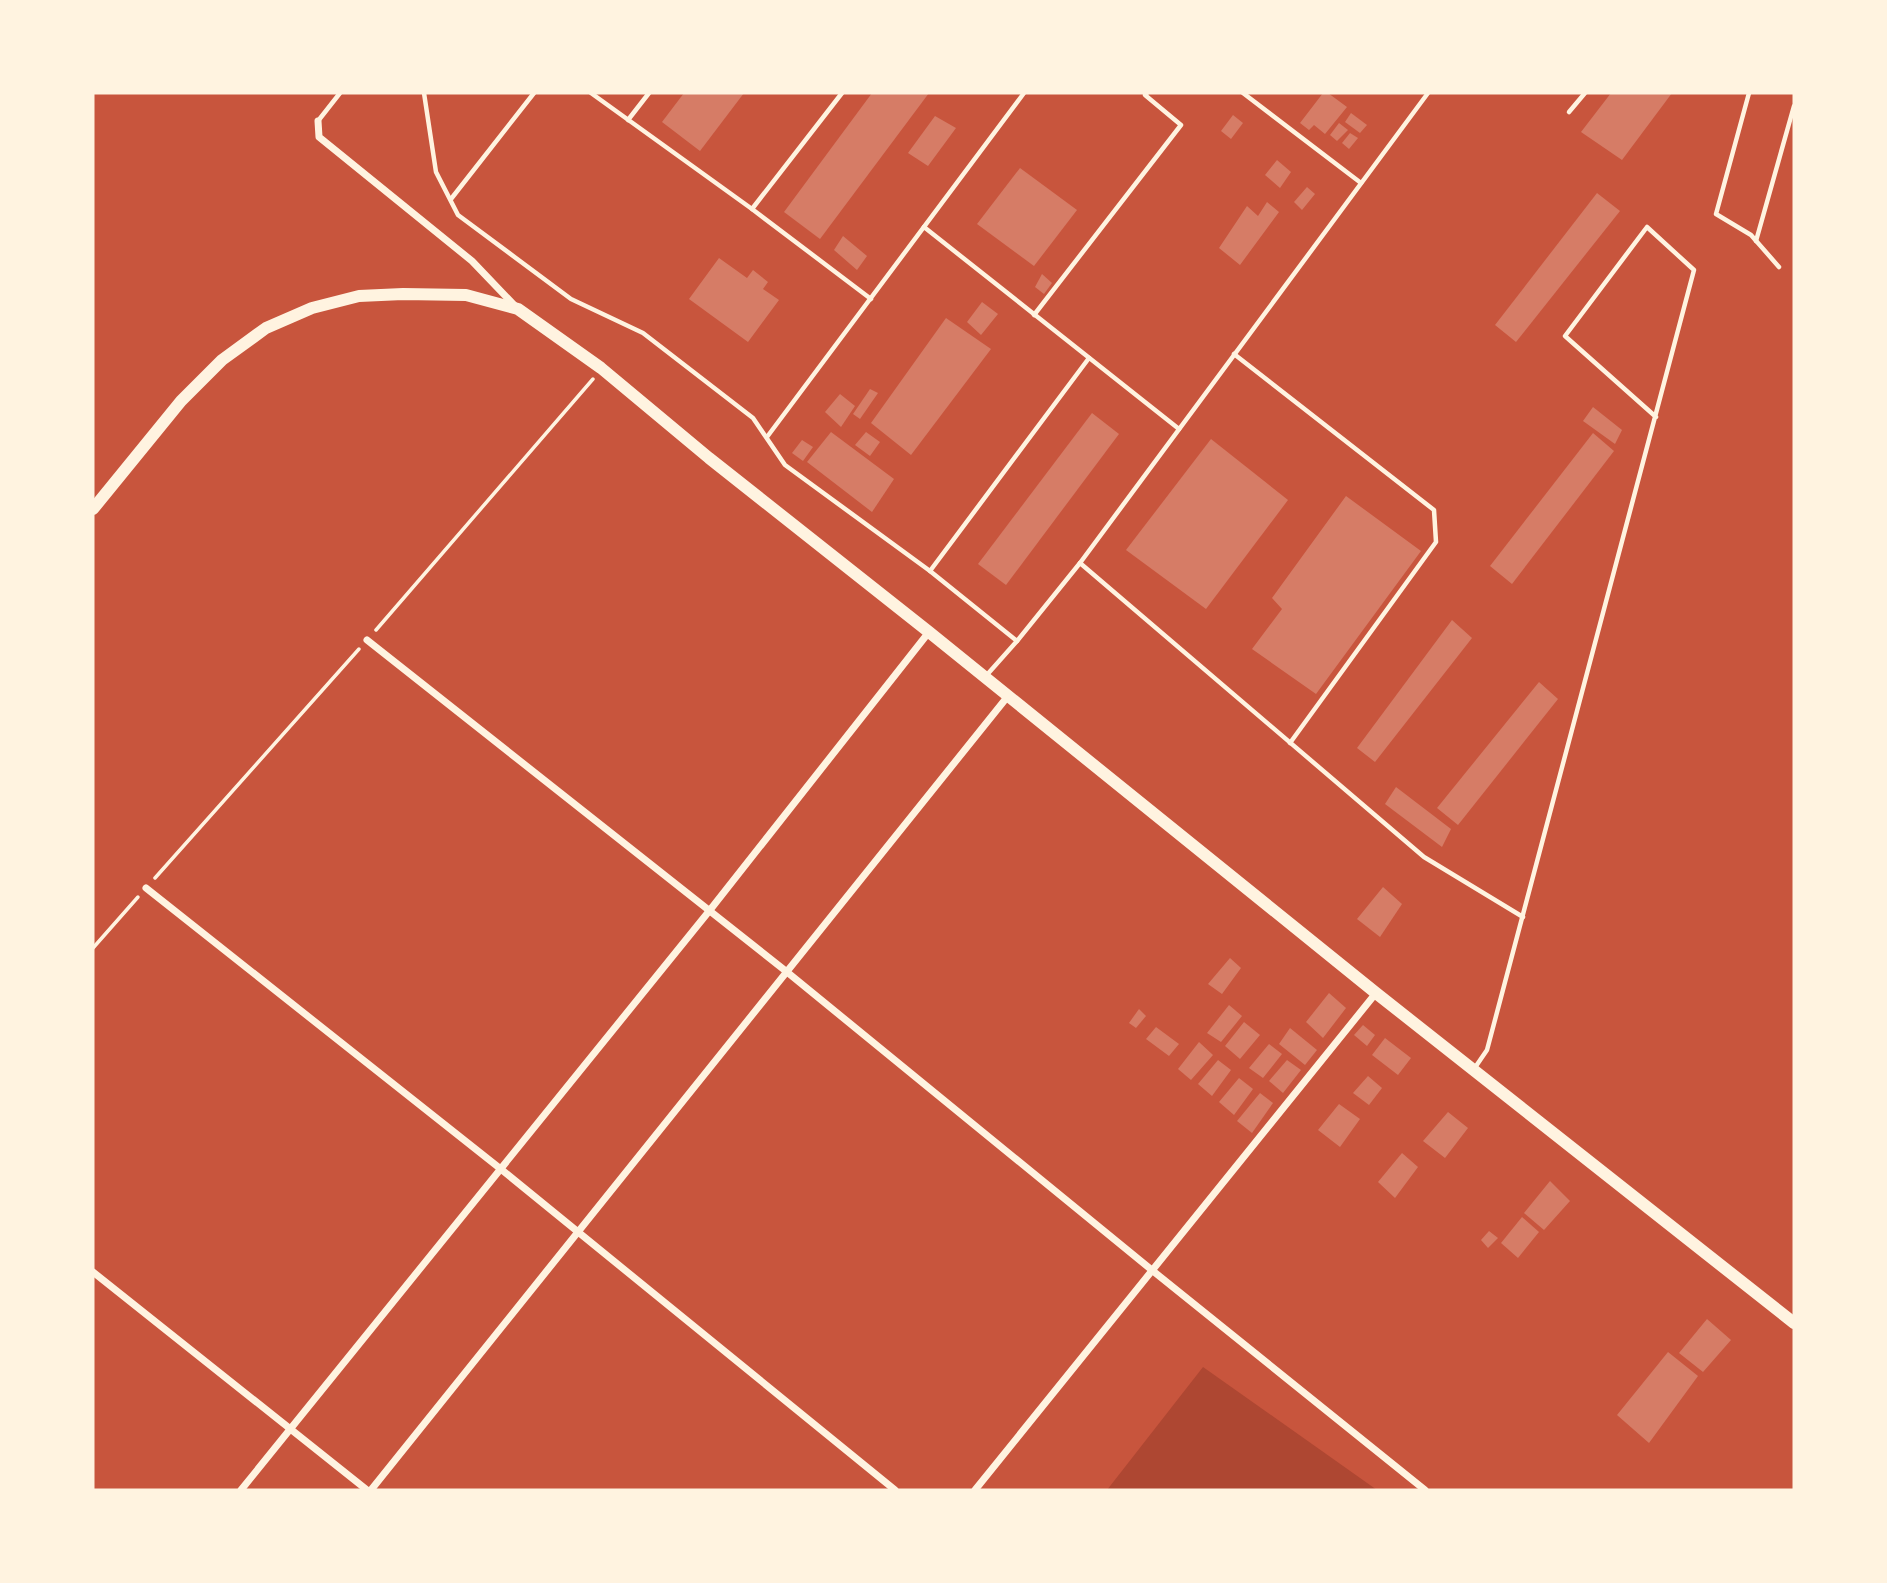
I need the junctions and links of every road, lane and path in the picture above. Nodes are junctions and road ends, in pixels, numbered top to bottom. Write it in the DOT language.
graph roads {
  1 [pos="340,93"];
  2 [pos="424,93"];
  3 [pos="534,93"];
  4 [pos="591,93"];
  5 [pos="649,93"];
  6 [pos="842,93"];
  7 [pos="1024,93"];
  8 [pos="1147,93"];
  9 [pos="1243,93"];
  10 [pos="1428,93"];
  11 [pos="1584,93"];
  12 [pos="1749,93"];
  13 [pos="1794,106"];
  14 [pos="1570,113"];
  15 [pos="628,120"];
  16 [pos="318,121"];
  17 [pos="1361,183"];
  18 [pos="451,199"];
  19 [pos="752,209"];
  20 [pos="924,227"];
  21 [pos="1756,241"];
  22 [pos="1779,267"];
  23 [pos="871,299"];
  24 [pos="518,309"];
  25 [pos="1034,315"];
  26 [pos="1234,354"];
  27 [pos="1089,358"];
  28 [pos="601,369"];
  29 [pos="1656,417"];
  30 [pos="1179,429"];
  31 [pos="767,437"];
  32 [pos="93,509"];
  33 [pos="1080,563"];
  34 [pos="930,571"];
  35 [pos="929,632"];
  36 [pos="367,640"];
  37 [pos="1017,641"];
  38 [pos="985,677"];
  39 [pos="1008,696"];
  40 [pos="1290,743"];
  41 [pos="146,888"];
  42 [pos="710,910"];
  43 [pos="1523,917"];
  44 [pos="93,948"];
  45 [pos="787,972"];
  46 [pos="1376,993"];
  47 [pos="1473,1069"];
  48 [pos="502,1170"];
  49 [pos="577,1232"];
  50 [pos="1153,1271"];
  51 [pos="93,1272"];
  52 [pos="1794,1323"];
  53 [pos="290,1430"];
  54 [pos="241,1490"];
  55 [pos="369,1490"];
  56 [pos="895,1490"];
  57 [pos="975,1490"];
  58 [pos="1425,1490"];
  1 -- 16 [label="lane"];
  2 -- 18 [label="lane"];
  3 -- 18 [label="lane"];
  4 -- 15 [label="lane"];
  5 -- 15 [label="lane"];
  6 -- 19 [label="lane"];
  7 -- 20 [label="lane"];
  8 -- 25 [label="lane"];
  9 -- 17 [label="lane"];
  10 -- 17 [label="lane"];
  11 -- 14 [label="lane"];
  12 -- 21 [label="lane"];
  13 -- 21 [label="lane"];
  15 -- 19 [label="lane"];
  16 -- 24 [label="street"];
  17 -- 26 [label="lane"];
  18 -- 31 [label="lane"];
  19 -- 23 [label="lane"];
  20 -- 23 [label="lane"];
  20 -- 25 [label="lane"];
  21 -- 22 [label="lane"];
  23 -- 31 [label="lane"];
  24 -- 28 [label="main road"];
  24 -- 32 [label="main road"];
  25 -- 27 [label="lane"];
  26 -- 30 [label="lane"];
  26 -- 40 [label="lane"];
  27 -- 30 [label="lane"];
  27 -- 34 [label="lane"];
  28 -- 35 [label="main road"];
  28 -- 36 [label="path"];
  29 -- 29 [label="lane"];
  29 -- 43 [label="lane"];
  30 -- 33 [label="lane"];
  31 -- 34 [label="lane"];
  33 -- 37 [label="lane"];
  33 -- 40 [label="lane"];
  34 -- 37 [label="lane"];
  35 -- 38 [label="main road"];
  35 -- 42 [label="street"];
  36 -- 41 [label="path"];
  36 -- 42 [label="street"];
  37 -- 38 [label="lane"];
  38 -- 39 [label="main road"];
  39 -- 45 [label="street"];
  39 -- 46 [label="main road"];
  40 -- 43 [label="lane"];
  41 -- 44 [label="path"];
  41 -- 48 [label="street"];
  42 -- 45 [label="street"];
  42 -- 48 [label="street"];
  43 -- 47 [label="lane"];
  45 -- 49 [label="street"];
  45 -- 50 [label="street"];
  46 -- 47 [label="main road"];
  46 -- 50 [label="street"];
  47 -- 52 [label="main road"];
  48 -- 49 [label="street"];
  48 -- 53 [label="street"];
  49 -- 55 [label="street"];
  49 -- 56 [label="street"];
  50 -- 57 [label="street"];
  50 -- 58 [label="street"];
  51 -- 53 [label="street"];
  53 -- 54 [label="street"];
  53 -- 55 [label="street"];
}
